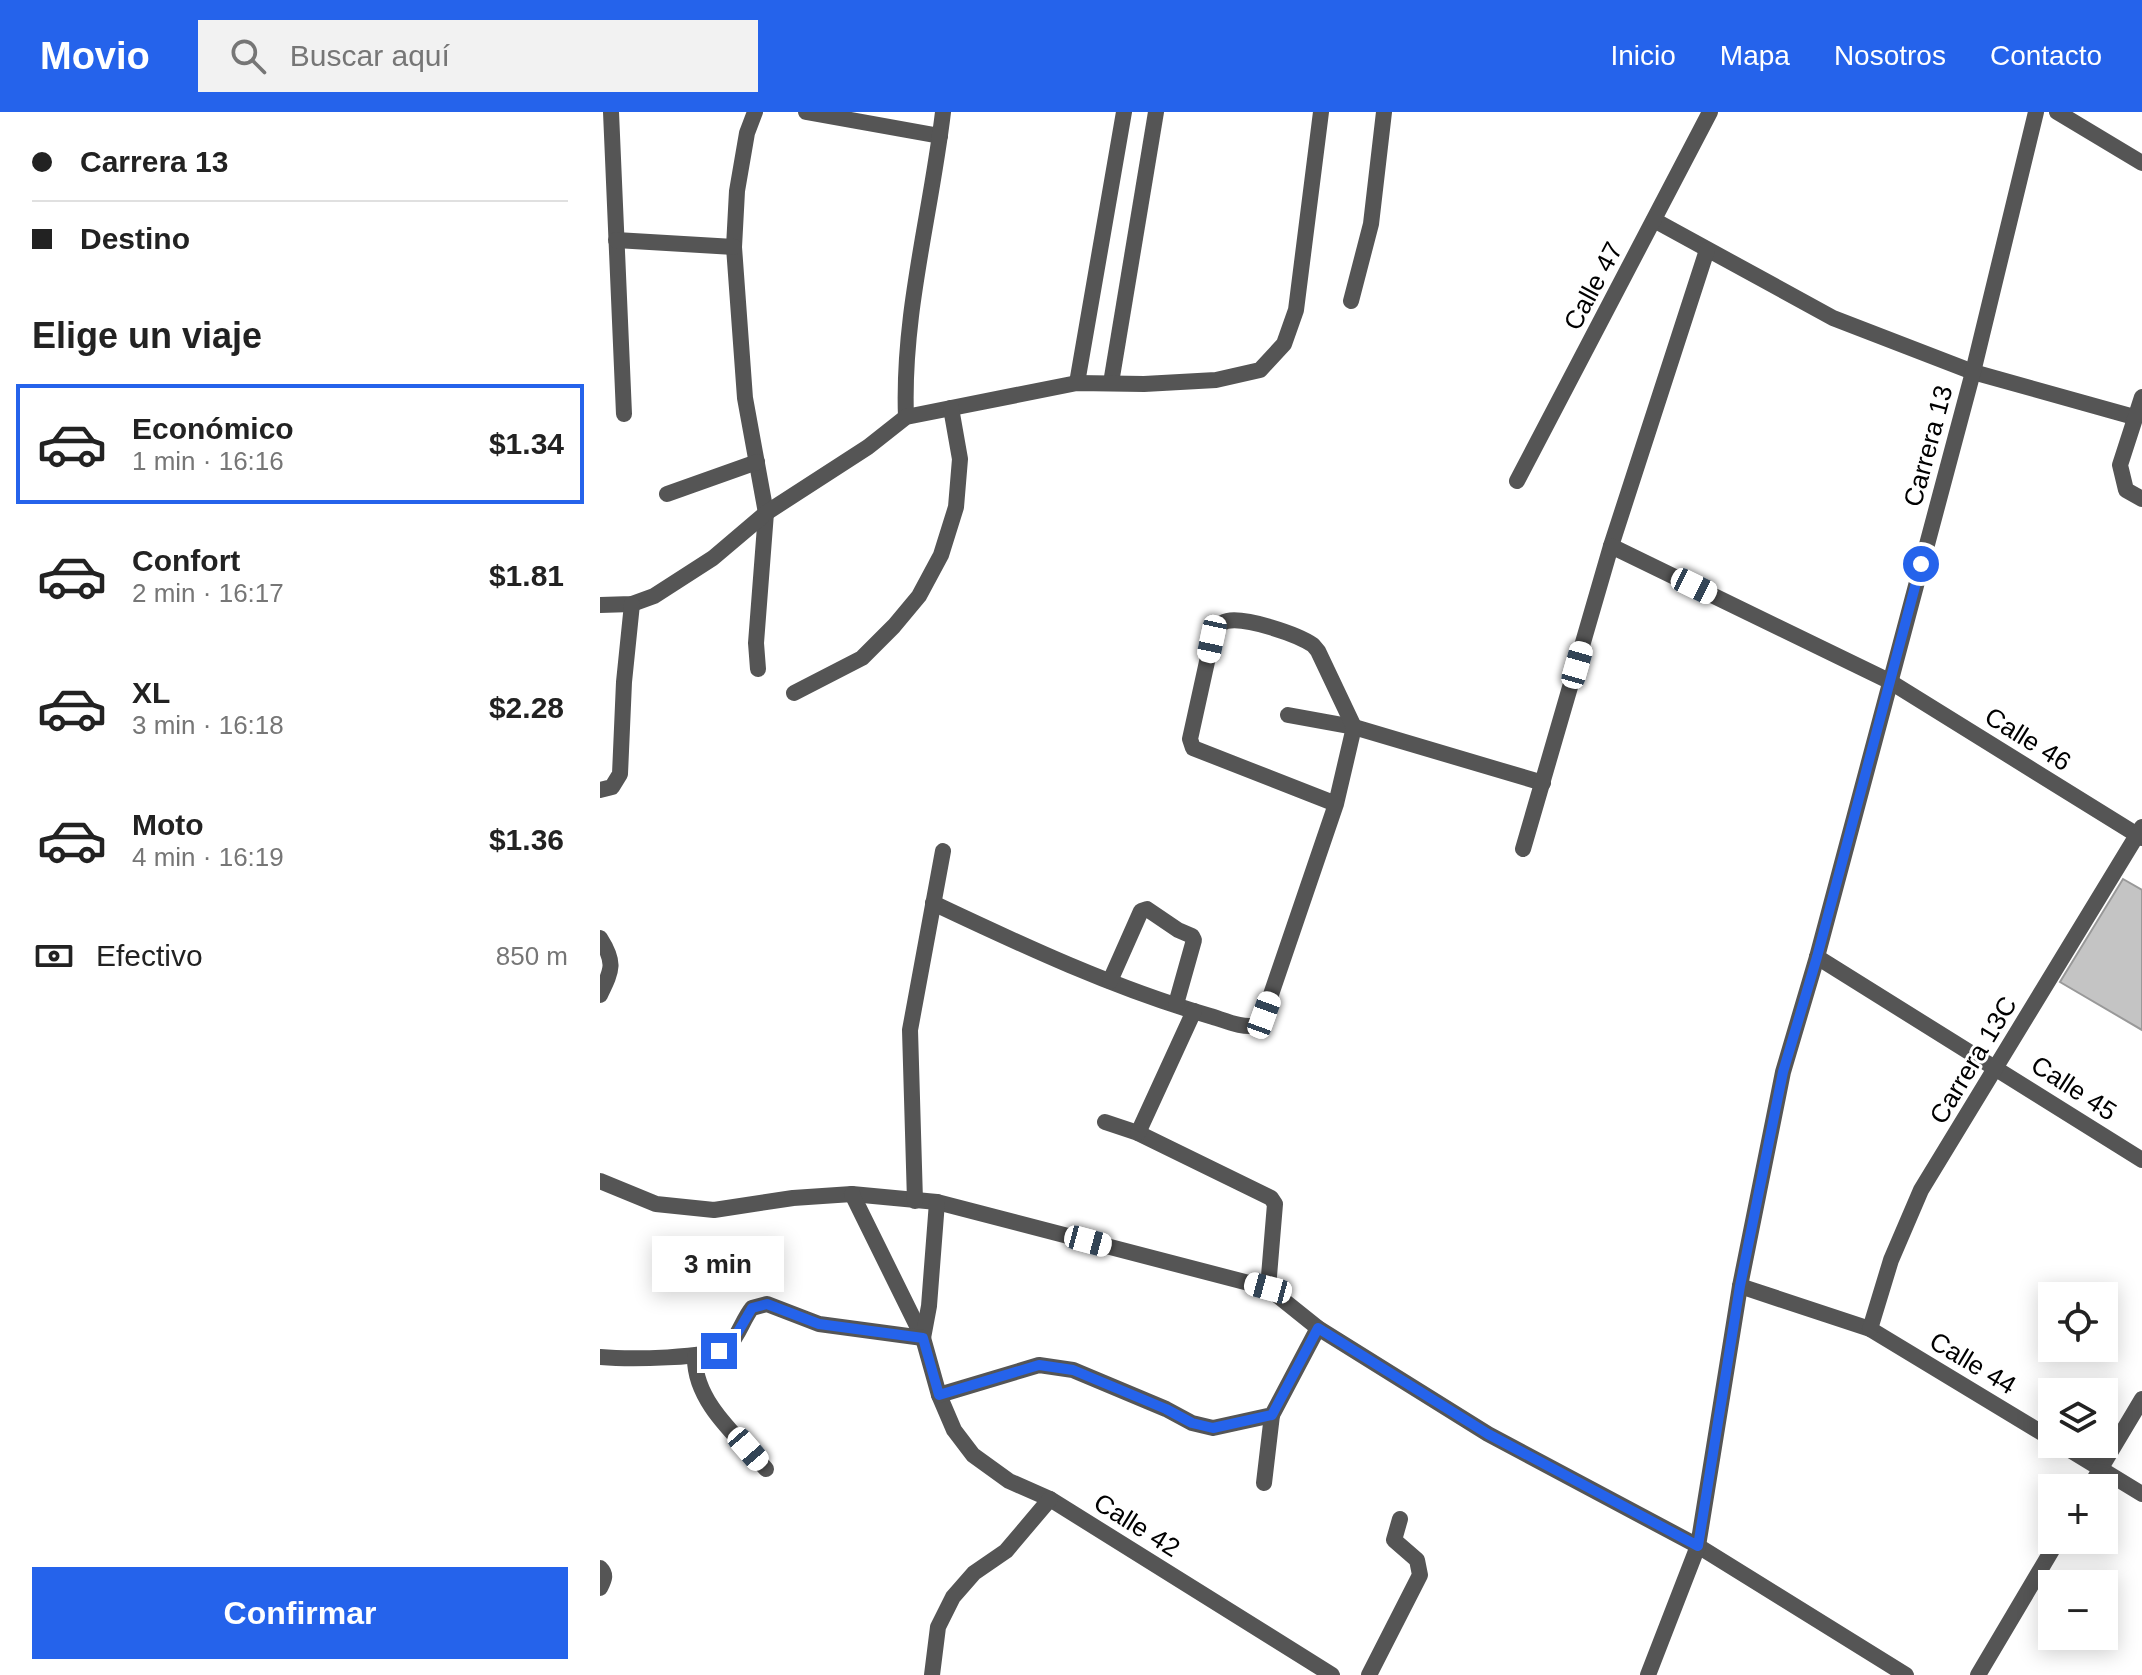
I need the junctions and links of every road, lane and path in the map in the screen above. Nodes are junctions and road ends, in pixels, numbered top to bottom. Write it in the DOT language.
graph roads {
  1 [pos="611,112"];
  2 [pos="755,112"];
  3 [pos="943,112"];
  4 [pos="1124,112"];
  5 [pos="1156,112"];
  6 [pos="1321,112"];
  7 [pos="1384,112"];
  8 [pos="2036,112"];
  9 [pos="2057,112"];
  10 [pos="812,113"];
  11 [pos="1705,114"];
  12 [pos="940,136"];
  13 [pos="2142,163"];
  14 [pos="1654,220"];
  15 [pos="616,240"];
  16 [pos="734,247"];
  17 [pos="1707,250"];
  18 [pos="1351,301"];
  19 [pos="1973,372"];
  20 [pos="1077,383"];
  21 [pos="1111,383"];
  22 [pos="2142,397"];
  23 [pos="951,408"];
  24 [pos="624,414"];
  25 [pos="906,417"];
  26 [pos="2134,417"];
  27 [pos="757,462"];
  28 [pos="1517,481"];
  29 [pos="667,494"];
  30 [pos="2142,499"];
  31 [pos="766,513"];
  32 [pos="1611,546"];
  33 [pos="632,604"];
  34 [pos="600,605"];
  35 [pos="758,669"];
  36 [pos="1889,681"];
  37 [pos="794,693"];
  38 [pos="1288,715"];
  39 [pos="1354,727"];
  40 [pos="1543,783"];
  41 [pos="600,790"];
  42 [pos="1336,804"];
  43 [pos="2140,833"];
  44 [pos="1523,849"];
  45 [pos="943,851"];
  46 [pos="933,903"];
  47 [pos="600,938"];
  48 [pos="1817,957"];
  49 [pos="1110,981"];
  50 [pos="600,995"];
  51 [pos="1176,1004"];
  52 [pos="1194,1011"];
  53 [pos="1997,1068"];
  54 [pos="1105,1122"];
  55 [pos="1138,1133"];
  56 [pos="2142,1160"];
  57 [pos="600,1181"];
  58 [pos="852,1194"];
  59 [pos="915,1201"];
  60 [pos="937,1202"];
  61 [pos="1740,1286"];
  62 [pos="1268,1288"];
  63 [pos="1318,1328"];
  64 [pos="1870,1329"];
  65 [pos="923,1338"];
  66 [pos="600,1357"];
  67 [pos="695,1357"];
  68 [pos="939,1395"];
  69 [pos="2142,1399"];
  70 [pos="1272,1415"];
  71 [pos="2038,1431"];
  72 [pos="2082,1458"];
  73 [pos="766,1469"];
  74 [pos="2100,1469"];
  75 [pos="2097,1474"];
  76 [pos="1264,1483"];
  77 [pos="2142,1494"];
  78 [pos="1050,1499"];
  79 [pos="1400,1519"];
  80 [pos="1698,1546"];
  81 [pos="2050,1554"];
  82 [pos="600,1568"];
  83 [pos="600,1588"];
  84 [pos="932,1675"];
  85 [pos="1332,1675"];
  86 [pos="1369,1675"];
  87 [pos="1648,1675"];
  88 [pos="1906,1675"];
  89 [pos="1978,1675"];
  1 -- 15 [label="street"];
  2 -- 16 [label="street"];
  3 -- 12 [label="street"];
  4 -- 20 [label="street"];
  5 -- 21 [label="street"];
  6 -- 21 [label="street"];
  7 -- 18 [label="street"];
  8 -- 19 [label="street, Carrera 13"];
  9 -- 13 [label="street"];
  10 -- 12 [label="street"];
  11 -- 14 [label="street, Calle 47"];
  12 -- 25 [label="street"];
  14 -- 17 [label="street"];
  14 -- 28 [label="street, Calle 47"];
  15 -- 16 [label="street"];
  15 -- 24 [label="street"];
  16 -- 27 [label="street"];
  17 -- 19 [label="street"];
  17 -- 32 [label="street"];
  19 -- 26 [label="street"];
  19 -- 36 [label="street, Carrera 13"];
  20 -- 21 [label="street"];
  20 -- 23 [label="street"];
  22 -- 26 [label="street"];
  23 -- 25 [label="street"];
  23 -- 37 [label="street"];
  25 -- 31 [label="street"];
  26 -- 30 [label="street"];
  27 -- 29 [label="street"];
  27 -- 31 [label="street"];
  31 -- 33 [label="street"];
  31 -- 35 [label="street"];
  32 -- 36 [label="street, Calle 46"];
  32 -- 40 [label="street"];
  33 -- 34 [label="street"];
  33 -- 41 [label="street"];
  36 -- 43 [label="street, Calle 46"];
  36 -- 48 [label="street, Carrera 13"];
  38 -- 39 [label="street"];
  39 -- 40 [label="street"];
  39 -- 42 [label="street"];
  39 -- 42 [label="street"];
  40 -- 44 [label="street"];
  42 -- 52 [label="street"];
  43 -- 53 [label="street, Carrera 13C"];
  45 -- 46 [label="street"];
  46 -- 49 [label="street"];
  46 -- 59 [label="street"];
  47 -- 50 [label="street"];
  48 -- 53 [label="street, Calle 45"];
  48 -- 61 [label="street, Carrera 13"];
  49 -- 51 [label="street"];
  49 -- 51 [label="street"];
  51 -- 52 [label="street"];
  52 -- 55 [label="street"];
  53 -- 56 [label="street, Calle 45"];
  53 -- 64 [label="street, Carrera 13C"];
  54 -- 55 [label="street"];
  55 -- 62 [label="street"];
  57 -- 58 [label="street"];
  58 -- 59 [label="street"];
  58 -- 65 [label="street"];
  59 -- 60 [label="street"];
  60 -- 62 [label="street"];
  60 -- 65 [label="street"];
  61 -- 64 [label="street, Calle 44"];
  61 -- 80 [label="street, Carrera 13"];
  62 -- 63 [label="street"];
  63 -- 70 [label="street"];
  63 -- 80 [label="street"];
  64 -- 71 [label="street, Calle 44"];
  65 -- 67 [label="street"];
  65 -- 68 [label="street, Calle 42"];
  66 -- 67 [label="street"];
  67 -- 73 [label="street"];
  68 -- 70 [label="street"];
  68 -- 78 [label="street, Calle 42"];
  69 -- 74 [label="street"];
  70 -- 76 [label="street"];
  72 -- 74 [label="street"];
  74 -- 75 [label="street"];
  74 -- 77 [label="street"];
  78 -- 84 [label="street"];
  78 -- 85 [label="street, Calle 42"];
  79 -- 86 [label="street"];
  80 -- 87 [label="street, Carrera 13"];
  80 -- 88 [label="street"];
  81 -- 89 [label="street"];
  82 -- 83 [label="street"];
}
